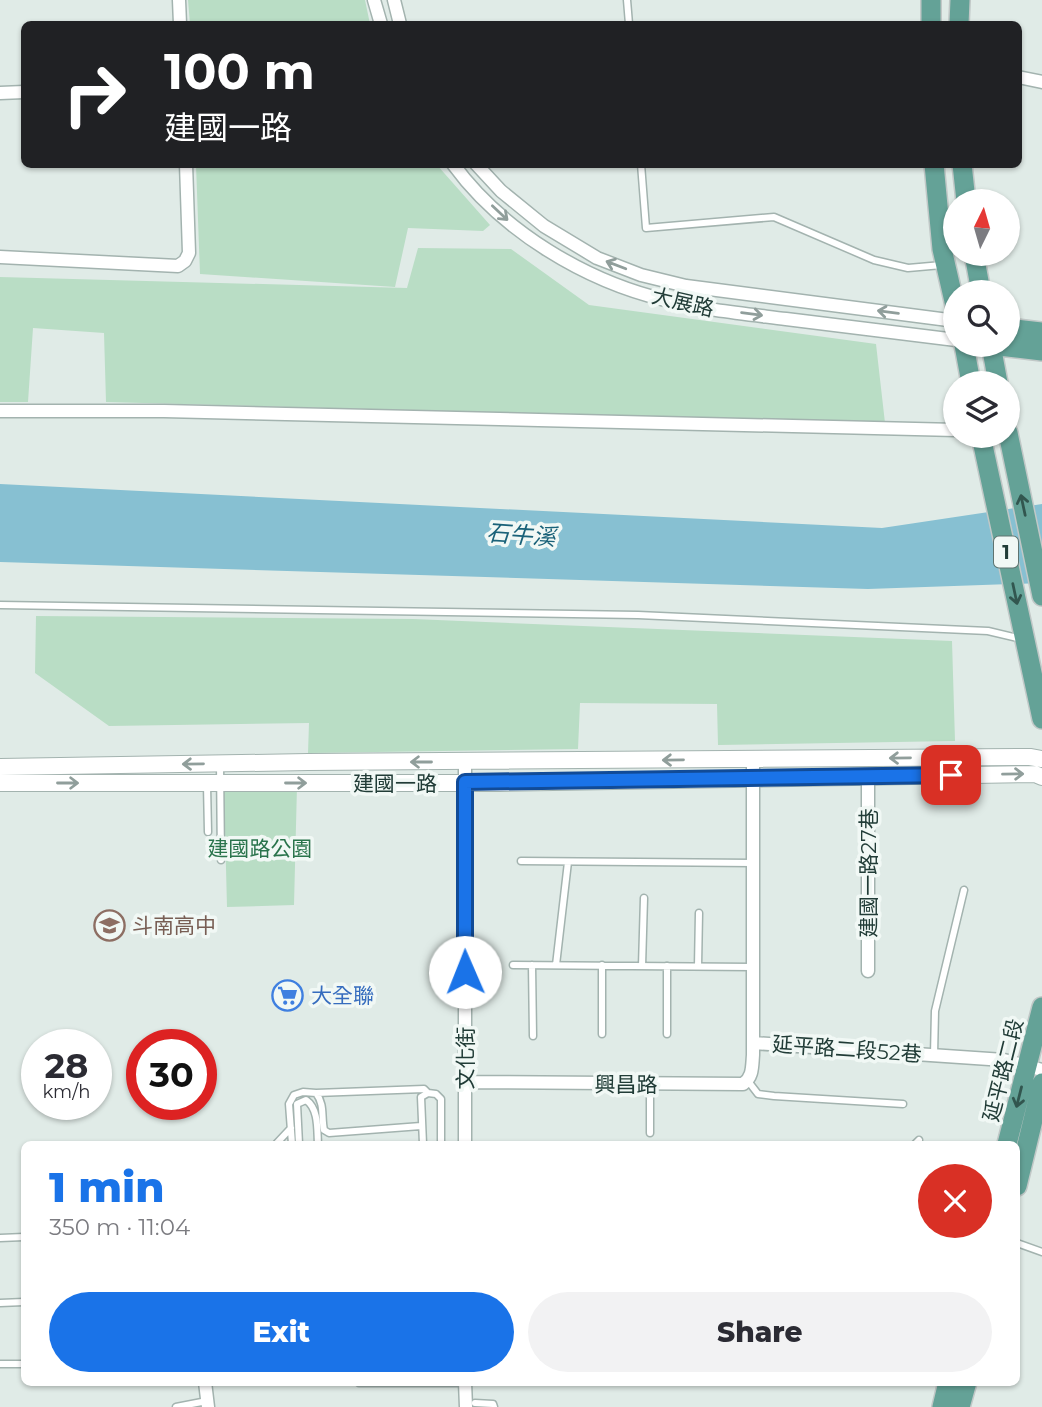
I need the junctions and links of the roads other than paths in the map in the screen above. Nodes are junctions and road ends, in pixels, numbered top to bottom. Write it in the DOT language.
graph roads {
  1 [pos="179,0"];
  2 [pos="374,0"];
  3 [pos="394,0"];
  4 [pos="627,0"];
  5 [pos="931,0"];
  6 [pos="960,0"];
  7 [pos="180,21"];
  8 [pos="380,21"];
  9 [pos="399,21"];
  10 [pos="629,21"];
  11 [pos="931,21"];
  12 [pos="959,21"];
  13 [pos="1022,77"];
  14 [pos="1042,82"];
  15 [pos="21,92"];
  16 [pos="0,93"];
  17 [pos="186,168"];
  18 [pos="456,168"];
  19 [pos="481,168"];
  20 [pos="641,168"];
  21 [pos="934,168"];
  22 [pos="963,168"];
  23 [pos="965,189"];
  24 [pos="943,247"];
  25 [pos="0,257"];
  26 [pos="943,265"];
  27 [pos="943,319"];
  28 [pos="1020,329"];
  29 [pos="1042,332"];
  30 [pos="943,338"];
  31 [pos="1020,348"];
  32 [pos="1042,351"];
  33 [pos="0,411"];
  34 [pos="943,430"];
  35 [pos="984,448"];
  36 [pos="1011,448"];
  37 [pos="1042,596"];
  38 [pos="0,606"];
  39 [pos="1026,644"];
  40 [pos="1042,719"];
  41 [pos="1042,759"];
  42 [pos="753,760"];
  43 [pos="465,762"];
  44 [pos="220,764"];
  45 [pos="0,767"];
  46 [pos="868,776"];
  47 [pos="753,777"];
  48 [pos="1042,777"];
  49 [pos="465,782"];
  50 [pos="0,783"];
  51 [pos="214,783"];
  52 [pos="208,832"];
  53 [pos="221,860"];
  54 [pos="521,861"];
  55 [pos="568,862"];
  56 [pos="753,863"];
  57 [pos="964,890"];
  58 [pos="644,898"];
  59 [pos="699,914"];
  60 [pos="513,965"];
  61 [pos="532,965"];
  62 [pos="556,965"];
  63 [pos="602,965"];
  64 [pos="642,966"];
  65 [pos="667,966"];
  66 [pos="698,966"];
  67 [pos="752,967"];
  68 [pos="868,971"];
  69 [pos="1042,1007"];
  70 [pos="602,1034"];
  71 [pos="667,1034"];
  72 [pos="533,1036"];
  73 [pos="753,1043"];
  74 [pos="934,1055"];
  75 [pos="1034,1068"];
  76 [pos="748,1081"];
  77 [pos="465,1082"];
  78 [pos="1042,1083"];
  79 [pos="650,1084"];
  80 [pos="316,1093"];
  81 [pos="428,1093"];
  82 [pos="904,1104"];
  83 [pos="421,1126"];
  84 [pos="291,1128"];
  85 [pos="650,1133"];
  86 [pos="279,1141"];
  87 [pos="292,1141"];
  88 [pos="299,1141"];
  89 [pos="318,1141"];
  90 [pos="423,1141"];
  91 [pos="441,1141"];
  92 [pos="465,1141"];
  93 [pos="1008,1141"];
  94 [pos="1020,1174"];
  95 [pos="21,1237"];
  96 [pos="0,1238"];
  97 [pos="1020,1244"];
  98 [pos="1042,1252"];
  99 [pos="21,1302"];
  100 [pos="0,1303"];
  101 [pos="0,1364"];
  102 [pos="21,1364"];
  103 [pos="206,1386"];
  104 [pos="466,1386"];
  105 [pos="947,1386"];
  106 [pos="966,1386"];
  107 [pos="208,1404"];
  108 [pos="471,1405"];
  109 [pos="176,1407"];
  110 [pos="494,1407"];
  111 [pos="942,1407"];
  112 [pos="960,1407"];
  1 -- 7 [label="street"];
  2 -- 8 [label="street"];
  3 -- 9 [label="street"];
  4 -- 10 [label="lane"];
  5 -- 11 [label="main road"];
  6 -- 12 [label="main road"];
  13 -- 14 [label="street"];
  15 -- 16 [label="street"];
  17 -- 25 [label="street"];
  18 -- 30 [label="street, 大展路, one-way"];
  27 -- 19 [label="street, 大展路, one-way"];
  20 -- 26 [label="lane"];
  21 -- 24 [label="main road"];
  22 -- 23 [label="main road"];
  28 -- 29 [label="main road"];
  31 -- 32 [label="main road"];
  33 -- 34 [label="street"];
  35 -- 39 [label="main road, 1, one-way"];
  37 -- 36 [label="main road, 1, one-way"];
  38 -- 39 [label="lane"];
  39 -- 40 [label="main road, 1"];
  41 -- 42 [label="street, 建國一路, one-way"];
  42 -- 43 [label="street, 建國一路, one-way"];
  42 -- 47 [label="street, 延平路二段52巷"];
  43 -- 44 [label="street, 建國一路, one-way"];
  43 -- 49 [label="street, 文化街"];
  44 -- 45 [label="street, 建國一路, one-way"];
  44 -- 51 [label="lane"];
  46 -- 47 [label="street, 建國一路"];
  46 -- 48 [label="street, 建國一路, one-way"];
  46 -- 68 [label="street, 建國一路27巷"];
  47 -- 49 [label="street, 建國一路"];
  47 -- 56 [label="street, 延平路二段52巷"];
  51 -- 49 [label="street, 建國一路, one-way"];
  49 -- 77 [label="street, 文化街"];
  50 -- 51 [label="street, 建國一路, one-way"];
  51 -- 52 [label="lane"];
  51 -- 53 [label="lane"];
  54 -- 55 [label="lane"];
  55 -- 56 [label="lane"];
  55 -- 62 [label="lane"];
  56 -- 67 [label="street, 延平路二段52巷"];
  57 -- 74 [label="lane, 延平路二段52巷"];
  58 -- 64 [label="lane"];
  59 -- 66 [label="lane"];
  60 -- 61 [label="lane"];
  61 -- 62 [label="lane"];
  61 -- 72 [label="lane"];
  62 -- 63 [label="lane"];
  63 -- 64 [label="lane"];
  63 -- 70 [label="lane"];
  64 -- 65 [label="lane"];
  65 -- 66 [label="lane"];
  65 -- 71 [label="lane"];
  66 -- 67 [label="lane"];
  67 -- 73 [label="street, 延平路二段52巷"];
  69 -- 75 [label="main road, 延平路二段"];
  73 -- 74 [label="street, 延平路二段52巷"];
  73 -- 76 [label="street"];
  74 -- 75 [label="street, 延平路二段52巷"];
  75 -- 93 [label="main road, 延平路二段, one-way"];
  76 -- 79 [label="street, 興昌路"];
  76 -- 82 [label="lane"];
  77 -- 79 [label="street, 興昌路"];
  77 -- 92 [label="street, 文化街"];
  78 -- 94 [label="main road, 延平路二段"];
  79 -- 85 [label="lane"];
  80 -- 81 [label="lane"];
  80 -- 83 [label="lane"];
  80 -- 84 [label="lane"];
  81 -- 83 [label="lane"];
  81 -- 91 [label="lane"];
  83 -- 90 [label="lane"];
  84 -- 86 [label="lane"];
  84 -- 87 [label="lane"];
  88 -- 89 [label="lane"];
  95 -- 96 [label="lane"];
  97 -- 98 [label="lane"];
  99 -- 100 [label="lane"];
  101 -- 102 [label="lane"];
  103 -- 107 [label="street"];
  104 -- 108 [label="street"];
  105 -- 111 [label="main road"];
  106 -- 112 [label="main road"];
  107 -- 109 [label="lane"];
  108 -- 110 [label="lane"];
}
